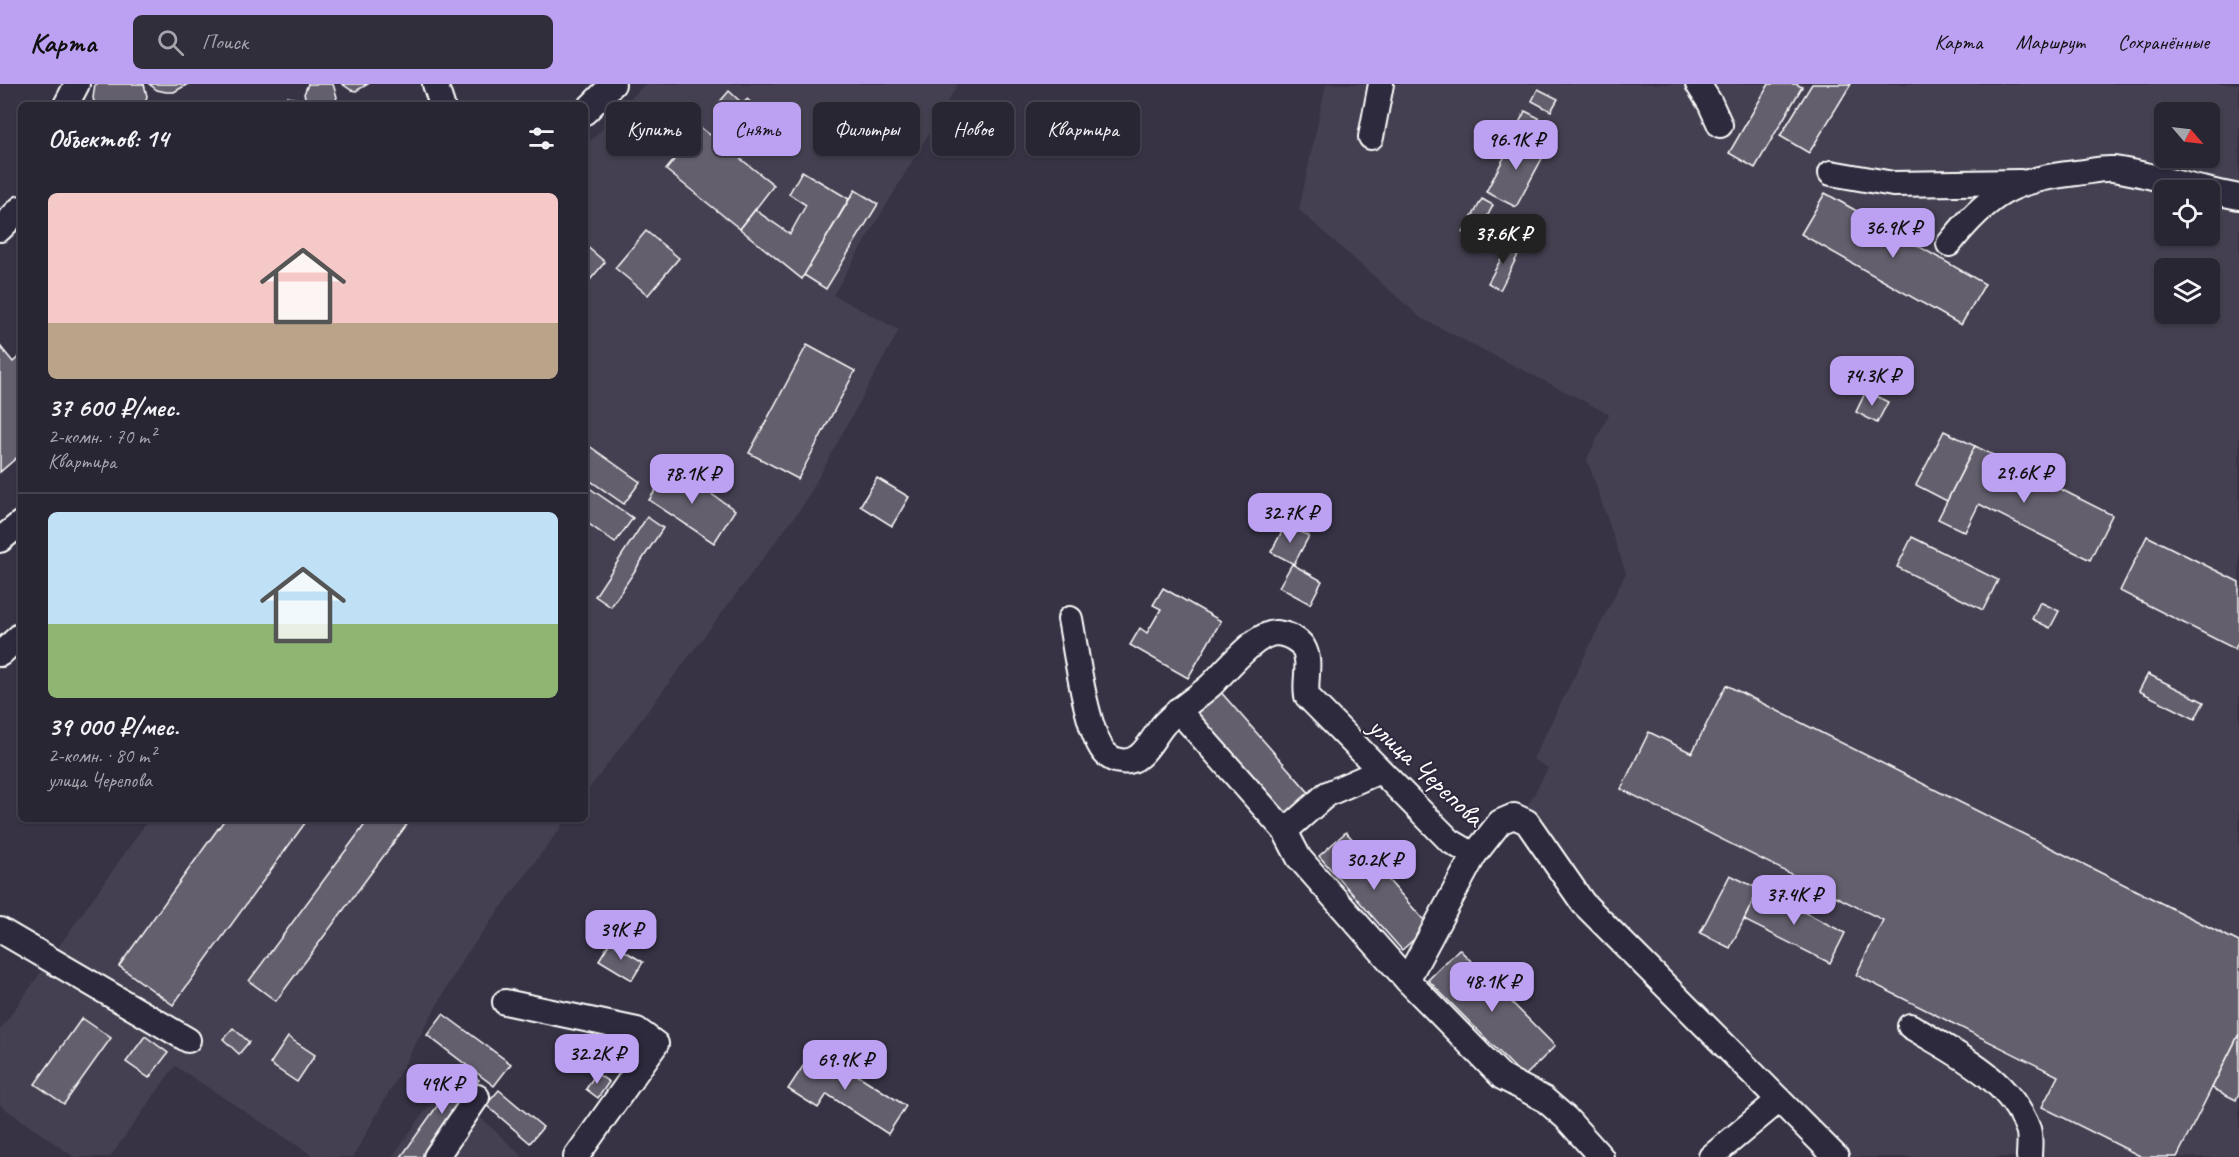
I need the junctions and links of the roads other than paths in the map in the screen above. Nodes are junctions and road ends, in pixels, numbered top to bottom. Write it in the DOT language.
graph roads {
  1 [pos="76,84"];
  2 [pos="435,84"];
  3 [pos="613,84"];
  4 [pos="1381,84"];
  5 [pos="1698,84"];
  6 [pos="67,102"];
  7 [pos="441,102"];
  8 [pos="588,109"];
  9 [pos="1720,125"];
  10 [pos="1371,137"];
  11 [pos="1831,173"];
  12 [pos="2159,180"];
  13 [pos="2026,181"];
  14 [pos="2220,193"];
  15 [pos="2239,197"];
  16 [pos="18,211"];
  17 [pos="0,229"];
  18 [pos="1948,244"];
  19 [pos="18,525"];
  20 [pos="0,540"];
  21 [pos="1070,619"];
  22 [pos="18,638"];
  23 [pos="0,654"];
  24 [pos="1178,710"];
  25 [pos="1380,771"];
  26 [pos="1285,831"];
  27 [pos="1474,855"];
  28 [pos="0,930"];
  29 [pos="1407,980"];
  30 [pos="506,1002"];
  31 [pos="1910,1026"];
  32 [pos="189,1040"];
  33 [pos="477,1097"];
  34 [pos="1779,1100"];
  35 [pos="436,1157"];
  36 [pos="576,1157"];
  37 [pos="1600,1157"];
  38 [pos="1711,1157"];
  39 [pos="1836,1157"];
  40 [pos="2029,1157"];
  1 -- 6 [label="street"];
  2 -- 7 [label="street"];
  3 -- 8 [label="street"];
  4 -- 10 [label="street"];
  5 -- 9 [label="street"];
  11 -- 13 [label="street"];
  12 -- 13 [label="street"];
  13 -- 18 [label="street"];
  14 -- 15 [label="street"];
  16 -- 17 [label="street"];
  19 -- 20 [label="street"];
  21 -- 24 [label="street, улица Черепова"];
  22 -- 23 [label="street"];
  24 -- 25 [label="street, улица Черепова"];
  24 -- 26 [label="street"];
  25 -- 26 [label="street"];
  25 -- 27 [label="street, улица Черепова"];
  26 -- 29 [label="street"];
  27 -- 29 [label="street"];
  27 -- 34 [label="street, улица Черепова"];
  28 -- 32 [label="street"];
  29 -- 37 [label="street"];
  30 -- 36 [label="street"];
  31 -- 40 [label="street"];
  33 -- 35 [label="street"];
  34 -- 38 [label="street"];
  34 -- 39 [label="street, улица Черепова"];
}
